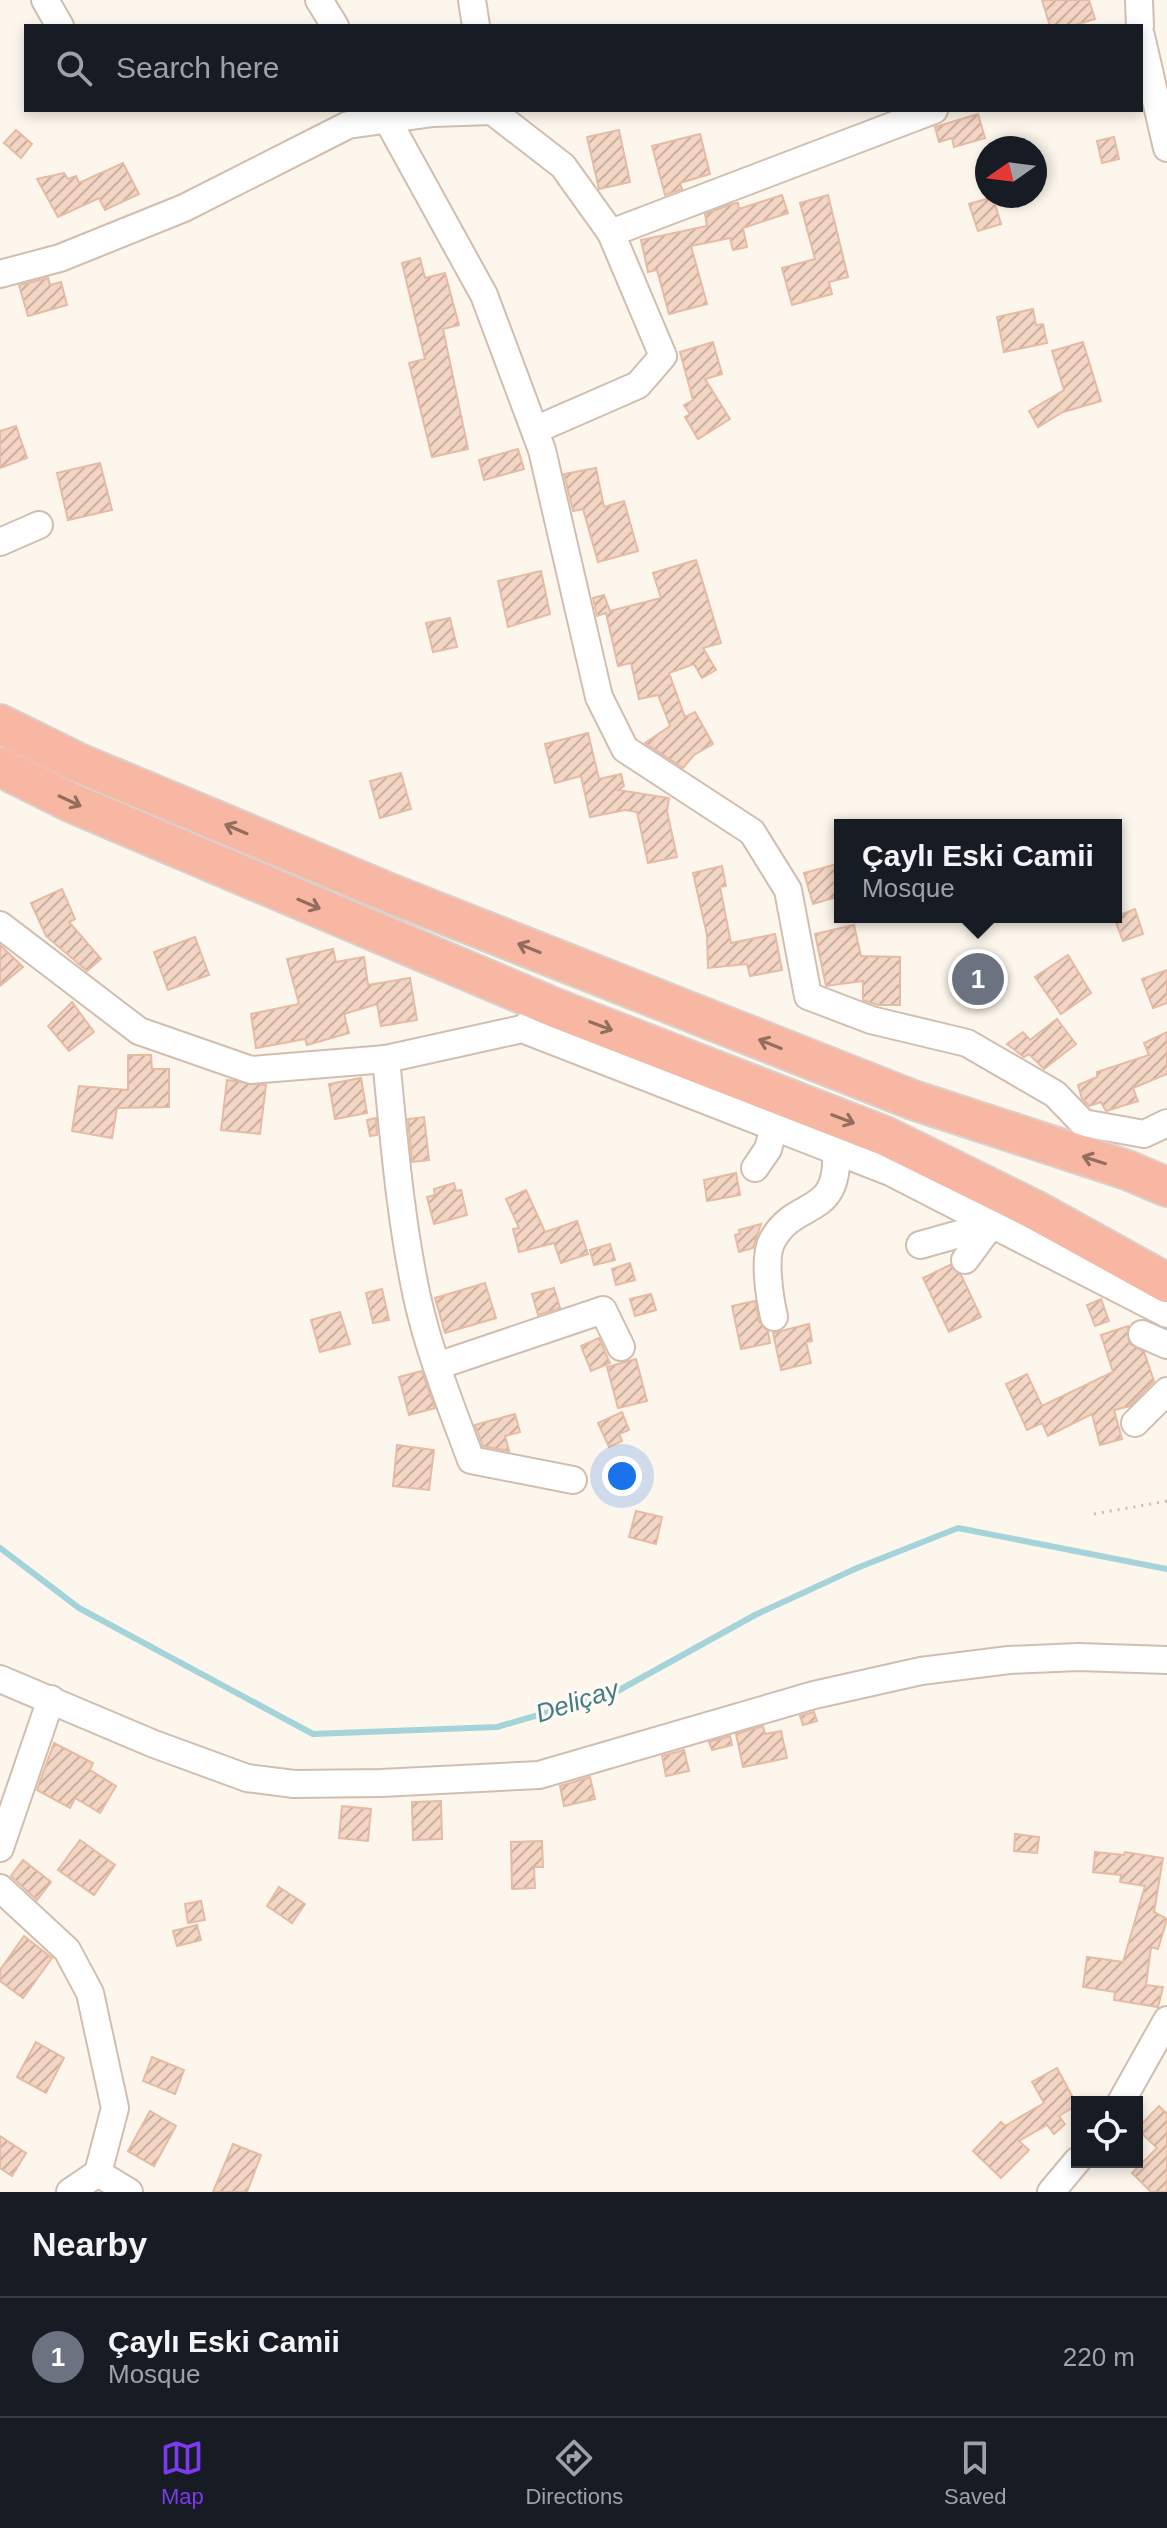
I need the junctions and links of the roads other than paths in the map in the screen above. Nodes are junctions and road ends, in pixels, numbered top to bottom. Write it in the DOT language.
graph roads {
  1 [pos="45,0"];
  2 [pos="319,0"];
  3 [pos="472,0"];
  4 [pos="1139,0"];
  5 [pos="59,24"];
  6 [pos="334,24"];
  7 [pos="476,24"];
  8 [pos="1140,24"];
  9 [pos="1143,45"];
  10 [pos="453,112"];
  11 [pos="495,112"];
  12 [pos="929,112"];
  13 [pos="385,116"];
  14 [pos="1167,148"];
  15 [pos="611,233"];
  16 [pos="0,274"];
  17 [pos="535,430"];
  18 [pos="39,525"];
  19 [pos="0,542"];
  20 [pos="0,724"];
  21 [pos="0,767"];
  22 [pos="0,925"];
  23 [pos="555,1008"];
  24 [pos="522,1029"];
  25 [pos="386,1059"];
  26 [pos="1167,1123"];
  27 [pos="774,1127"];
  28 [pos="836,1150"];
  29 [pos="755,1168"];
  30 [pos="1167,1187"];
  31 [pos="992,1226"];
  32 [pos="920,1245"];
  33 [pos="965,1260"];
  34 [pos="1167,1283"];
  35 [pos="1167,1314"];
  36 [pos="774,1317"];
  37 [pos="1142,1334"];
  38 [pos="1167,1345"];
  39 [pos="621,1347"];
  40 [pos="437,1366"];
  41 [pos="1167,1391"];
  42 [pos="1135,1423"];
  43 [pos="573,1480"];
  44 [pos="1167,1660"];
  45 [pos="0,1679"];
  46 [pos="51,1699"];
  47 [pos="0,1848"];
  48 [pos="0,1888"];
  49 [pos="1167,2020"];
  50 [pos="1124,2096"];
  51 [pos="1071,2168"];
  52 [pos="98,2173"];
  53 [pos="70,2192"];
  54 [pos="129,2192"];
  55 [pos="1051,2192"];
  1 -- 5 [label="street"];
  2 -- 6 [label="street"];
  3 -- 7 [label="street"];
  4 -- 8 [label="street"];
  9 -- 14 [label="street"];
  10 -- 13 [label="street"];
  11 -- 15 [label="street"];
  12 -- 15 [label="street"];
  13 -- 16 [label="street"];
  13 -- 17 [label="street"];
  15 -- 17 [label="street"];
  17 -- 26 [label="street"];
  18 -- 19 [label="street"];
  30 -- 20 [label="highway, one-way"];
  21 -- 23 [label="highway, one-way"];
  22 -- 25 [label="street"];
  23 -- 24 [label="street"];
  23 -- 34 [label="highway, one-way"];
  24 -- 25 [label="street"];
  24 -- 27 [label="street"];
  25 -- 40 [label="street"];
  27 -- 28 [label="street"];
  27 -- 29 [label="street"];
  28 -- 31 [label="street"];
  28 -- 36 [label="street"];
  31 -- 32 [label="street"];
  31 -- 33 [label="street"];
  31 -- 35 [label="street"];
  37 -- 38 [label="street"];
  39 -- 40 [label="street"];
  40 -- 43 [label="street"];
  41 -- 42 [label="street"];
  44 -- 46 [label="street"];
  45 -- 46 [label="street"];
  46 -- 47 [label="street"];
  48 -- 52 [label="street"];
  49 -- 50 [label="street"];
  51 -- 55 [label="street"];
  52 -- 53 [label="street"];
  52 -- 54 [label="street"];
}
